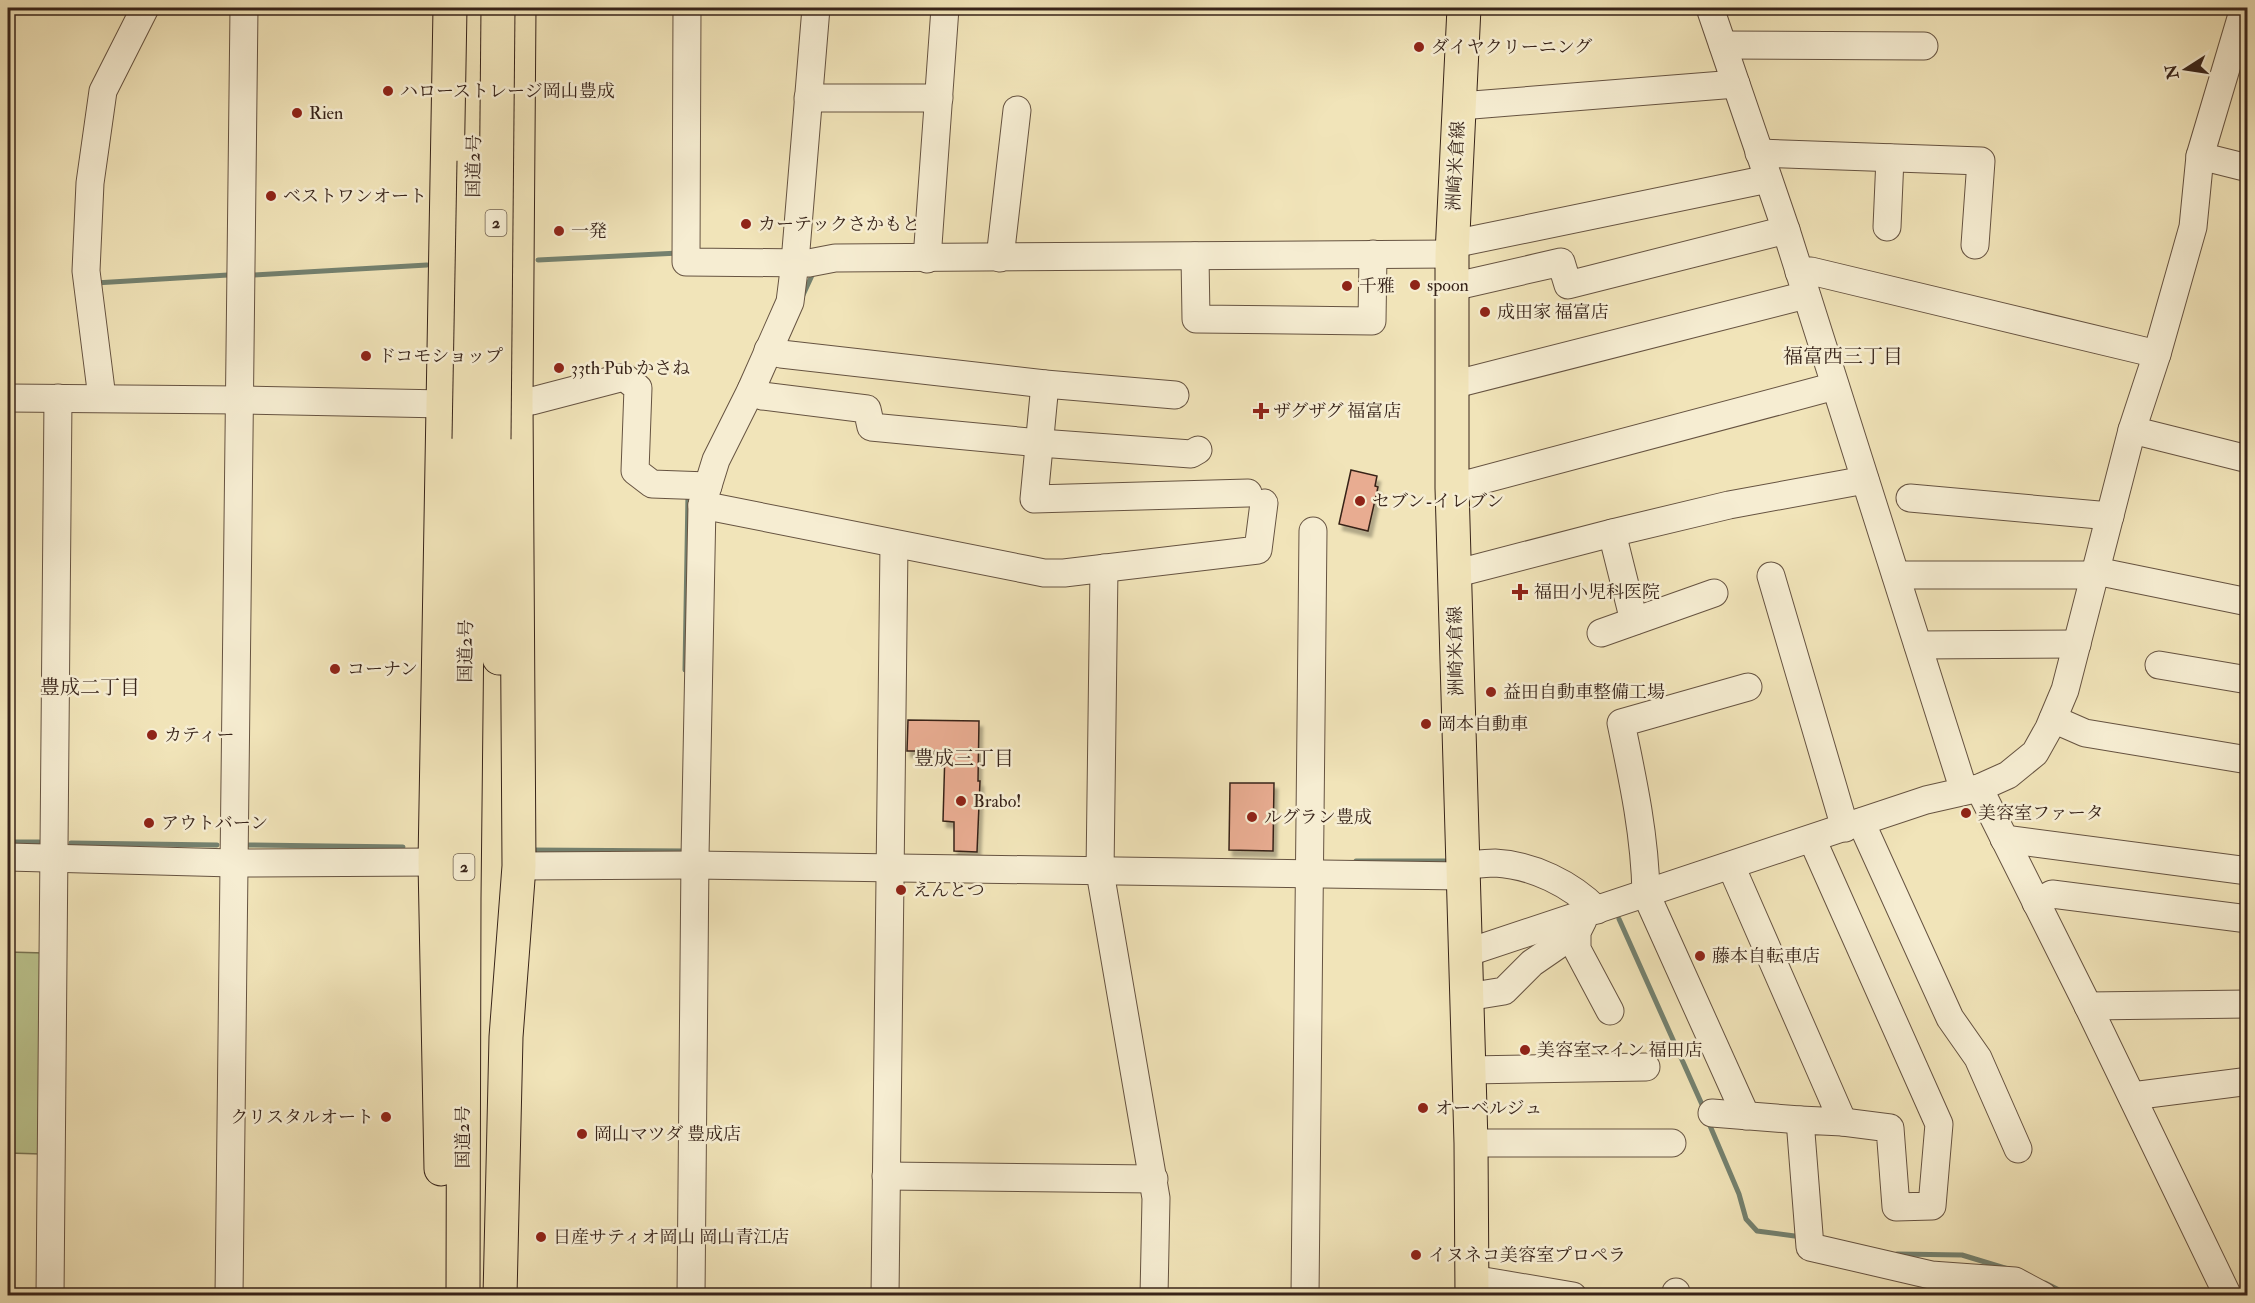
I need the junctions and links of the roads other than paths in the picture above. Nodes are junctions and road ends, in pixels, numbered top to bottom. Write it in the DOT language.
graph roads {
  1 [pos="145,8"];
  2 [pos="244,8"];
  3 [pos="450,8"];
  4 [pos="477,8"];
  5 [pos="498,8"];
  6 [pos="519,8"];
  7 [pos="687,8"];
  8 [pos="816,8"];
  9 [pos="945,8"];
  10 [pos="1464,8"];
  11 [pos="1710,8"];
  12 [pos="2244,8"];
  13 [pos="1723,45"];
  14 [pos="1924,46"];
  15 [pos="1736,84"];
  16 [pos="808,98"];
  17 [pos="939,98"];
  18 [pos="1460,106"];
  19 [pos="1017,110"];
  20 [pos="1759,153"];
  21 [pos="2200,156"];
  22 [pos="1890,158"];
  23 [pos="2247,168"];
  24 [pos="1768,179"];
  25 [pos="1887,227"];
  26 [pos="1785,230"];
  27 [pos="1975,245"];
  28 [pos="1452,249"];
  29 [pos="1373,254"];
  30 [pos="1195,256"];
  31 [pos="803,258"];
  32 [pos="1000,258"];
  33 [pos="927,259"];
  34 [pos="1803,284"];
  35 [pos="1452,287"];
  36 [pos="775,352"];
  37 [pos="2157,354"];
  38 [pos="1045,384"];
  39 [pos="1452,385"];
  40 [pos="1835,386"];
  41 [pos="756,393"];
  42 [pos="1175,395"];
  43 [pos="8,398"];
  44 [pos="58,398"];
  45 [pos="102,398"];
  46 [pos="240,400"];
  47 [pos="516,401"];
  48 [pos="444,404"];
  49 [pos="2132,430"];
  50 [pos="481,439"];
  51 [pos="1040,443"];
  52 [pos="1198,450"];
  53 [pos="2247,459"];
  54 [pos="1865,480"];
  55 [pos="1452,488"];
  56 [pos="705,495"];
  57 [pos="1910,498"];
  58 [pos="2110,516"];
  59 [pos="1313,531"];
  60 [pos="1612,533"];
  61 [pos="894,545"];
  62 [pos="1104,568"];
  63 [pos="489,573"];
  64 [pos="2095,573"];
  65 [pos="1454,574"];
  66 [pos="1896,575"];
  67 [pos="1771,576"];
  68 [pos="1714,593"];
  69 [pos="2247,602"];
  70 [pos="1634,621"];
  71 [pos="1601,633"];
  72 [pos="2077,644"];
  73 [pos="1918,645"];
  74 [pos="2159,665"];
  75 [pos="2247,680"];
  76 [pos="1748,687"];
  77 [pos="2053,718"];
  78 [pos="2247,760"];
  79 [pos="1971,790"];
  80 [pos="1853,825"];
  81 [pos="1812,839"];
  82 [pos="2004,839"];
  83 [pos="8,857"];
  84 [pos="55,857"];
  85 [pos="695,857"];
  86 [pos="435,862"];
  87 [pos="233,863"];
  88 [pos="1100,863"];
  89 [pos="881,864"];
  90 [pos="1309,865"];
  91 [pos="1731,866"];
  92 [pos="519,867"];
  93 [pos="1462,871"];
  94 [pos="2247,871"];
  95 [pos="1646,894"];
  96 [pos="464,899"];
  97 [pos="2036,903"];
  98 [pos="1587,918"];
  99 [pos="2247,919"];
  100 [pos="1466,953"];
  101 [pos="1467,997"];
  102 [pos="2247,1004"];
  103 [pos="2088,1006"];
  104 [pos="1610,1011"];
  105 [pos="506,1037"];
  106 [pos="1646,1067"];
  107 [pos="1469,1070"];
  108 [pos="2242,1082"];
  109 [pos="2132,1095"];
  110 [pos="1712,1113"];
  111 [pos="1746,1116"];
  112 [pos="1800,1120"];
  113 [pos="1843,1122"];
  114 [pos="1471,1143"];
  115 [pos="1671,1143"];
  116 [pos="2018,1149"];
  117 [pos="441,1169"];
  118 [pos="886,1176"];
  119 [pos="1154,1179"];
  120 [pos="1472,1287"];
  121 [pos="50,1296"];
  122 [pos="229,1296"];
  123 [pos="441,1296"];
  124 [pos="463,1296"];
  125 [pos="483,1296"];
  126 [pos="500,1296"];
  127 [pos="691,1296"];
  128 [pos="885,1296"];
  129 [pos="1154,1296"];
  130 [pos="1305,1296"];
  131 [pos="1573,1296"];
  132 [pos="2043,1296"];
  133 [pos="2228,1296"];
  1 -- 45 [label="street"];
  2 -- 46 [label="street"];
  3 -- 48 [label="main road"];
  4 -- 50 [label="main road, 国道2号 / 2, bridge"];
  5 -- 50 [label="main road, 国道2号 / 2, bridge"];
  6 -- 47 [label="main road, 2"];
  7 -- 31 [label="street"];
  8 -- 16 [label="street"];
  9 -- 17 [label="street"];
  10 -- 18 [label="main road, 洲崎米倉線"];
  11 -- 13 [label="street"];
  12 -- 21 [label="street"];
  13 -- 14 [label="street"];
  13 -- 15 [label="street"];
  15 -- 18 [label="street"];
  15 -- 20 [label="street"];
  16 -- 17 [label="street"];
  16 -- 31 [label="street"];
  17 -- 33 [label="street"];
  18 -- 28 [label="main road, 洲崎米倉線"];
  19 -- 32 [label="street"];
  20 -- 22 [label="street"];
  20 -- 24 [label="street"];
  21 -- 23 [label="street"];
  21 -- 37 [label="street"];
  22 -- 25 [label="street"];
  22 -- 27 [label="street"];
  24 -- 26 [label="street"];
  24 -- 28 [label="street"];
  26 -- 34 [label="street"];
  26 -- 35 [label="street"];
  28 -- 29 [label="street"];
  28 -- 35 [label="main road, 洲崎米倉線"];
  29 -- 30 [label="street"];
  29 -- 30 [label="street"];
  30 -- 32 [label="street"];
  31 -- 33 [label="street"];
  31 -- 36 [label="street"];
  32 -- 33 [label="street"];
  34 -- 37 [label="street"];
  34 -- 39 [label="street"];
  34 -- 40 [label="street"];
  35 -- 39 [label="main road, 洲崎米倉線"];
  36 -- 38 [label="street"];
  36 -- 41 [label="street"];
  37 -- 49 [label="street"];
  38 -- 42 [label="street"];
  38 -- 51 [label="street"];
  39 -- 55 [label="main road, 洲崎米倉線"];
  40 -- 54 [label="street"];
  40 -- 55 [label="street"];
  41 -- 51 [label="street"];
  41 -- 56 [label="street"];
  43 -- 44 [label="street"];
  44 -- 45 [label="street"];
  44 -- 84 [label="street"];
  45 -- 46 [label="street"];
  46 -- 48 [label="street"];
  46 -- 87 [label="street"];
  47 -- 48 [label="street"];
  47 -- 56 [label="street"];
  47 -- 92 [label="main road, 2"];
  48 -- 86 [label="main road"];
  49 -- 53 [label="street"];
  49 -- 58 [label="street"];
  50 -- 63 [label="main road, 国道2号 / 2"];
  50 -- 96 [label="main road, 国道2号 / 2"];
  51 -- 52 [label="street"];
  51 -- 62 [label="street"];
  54 -- 60 [label="street"];
  54 -- 66 [label="street"];
  55 -- 65 [label="main road, 洲崎米倉線"];
  56 -- 61 [label="street"];
  56 -- 85 [label="street"];
  57 -- 58 [label="street"];
  58 -- 64 [label="street"];
  59 -- 90 [label="street"];
  60 -- 65 [label="street"];
  60 -- 70 [label="street"];
  61 -- 62 [label="street"];
  61 -- 89 [label="street"];
  62 -- 88 [label="street"];
  63 -- 105 [label="main road"];
  63 -- 125 [label="main road, 国道2号 / 2"];
  64 -- 66 [label="street"];
  64 -- 69 [label="street"];
  64 -- 72 [label="street"];
  65 -- 93 [label="main road, 洲崎米倉線"];
  66 -- 73 [label="street"];
  67 -- 80 [label="street"];
  68 -- 70 [label="street"];
  70 -- 71 [label="street"];
  72 -- 73 [label="street"];
  72 -- 77 [label="street"];
  73 -- 79 [label="street"];
  74 -- 75 [label="street"];
  76 -- 95 [label="street"];
  77 -- 78 [label="street"];
  77 -- 79 [label="street"];
  79 -- 80 [label="street"];
  79 -- 82 [label="street"];
  80 -- 81 [label="street"];
  80 -- 116 [label="street"];
  81 -- 91 [label="street"];
  81 -- 113 [label="street"];
  82 -- 94 [label="street"];
  82 -- 97 [label="street"];
  83 -- 84 [label="street"];
  84 -- 87 [label="street"];
  84 -- 121 [label="street"];
  85 -- 89 [label="street"];
  85 -- 92 [label="street"];
  85 -- 127 [label="street"];
  86 -- 87 [label="street"];
  86 -- 117 [label="main road"];
  87 -- 122 [label="street"];
  88 -- 89 [label="street"];
  88 -- 90 [label="street"];
  88 -- 119 [label="street"];
  89 -- 118 [label="street"];
  90 -- 93 [label="street"];
  90 -- 130 [label="street"];
  91 -- 95 [label="street"];
  91 -- 113 [label="street"];
  92 -- 105 [label="main road, 2"];
  93 -- 98 [label="street"];
  93 -- 100 [label="main road, 洲崎米倉線"];
  95 -- 98 [label="street"];
  95 -- 111 [label="street"];
  96 -- 117 [label="main road"];
  96 -- 124 [label="main road, 国道2号 / 2"];
  97 -- 99 [label="street"];
  97 -- 103 [label="street"];
  98 -- 100 [label="street"];
  98 -- 101 [label="street"];
  98 -- 104 [label="street"];
  100 -- 101 [label="main road, 洲崎米倉線"];
  101 -- 107 [label="main road, 洲崎米倉線"];
  102 -- 103 [label="street"];
  103 -- 109 [label="street"];
  105 -- 126 [label="main road"];
  106 -- 107 [label="street"];
  107 -- 114 [label="main road, 洲崎米倉線"];
  108 -- 109 [label="street"];
  109 -- 133 [label="street"];
  110 -- 111 [label="street"];
  111 -- 112 [label="street"];
  112 -- 113 [label="street"];
  112 -- 132 [label="street"];
  114 -- 115 [label="street"];
  114 -- 120 [label="main road, 洲崎米倉線"];
  117 -- 123 [label="main road"];
  118 -- 119 [label="street"];
  118 -- 128 [label="street"];
  119 -- 129 [label="street"];
  120 -- 131 [label="street"];
}
